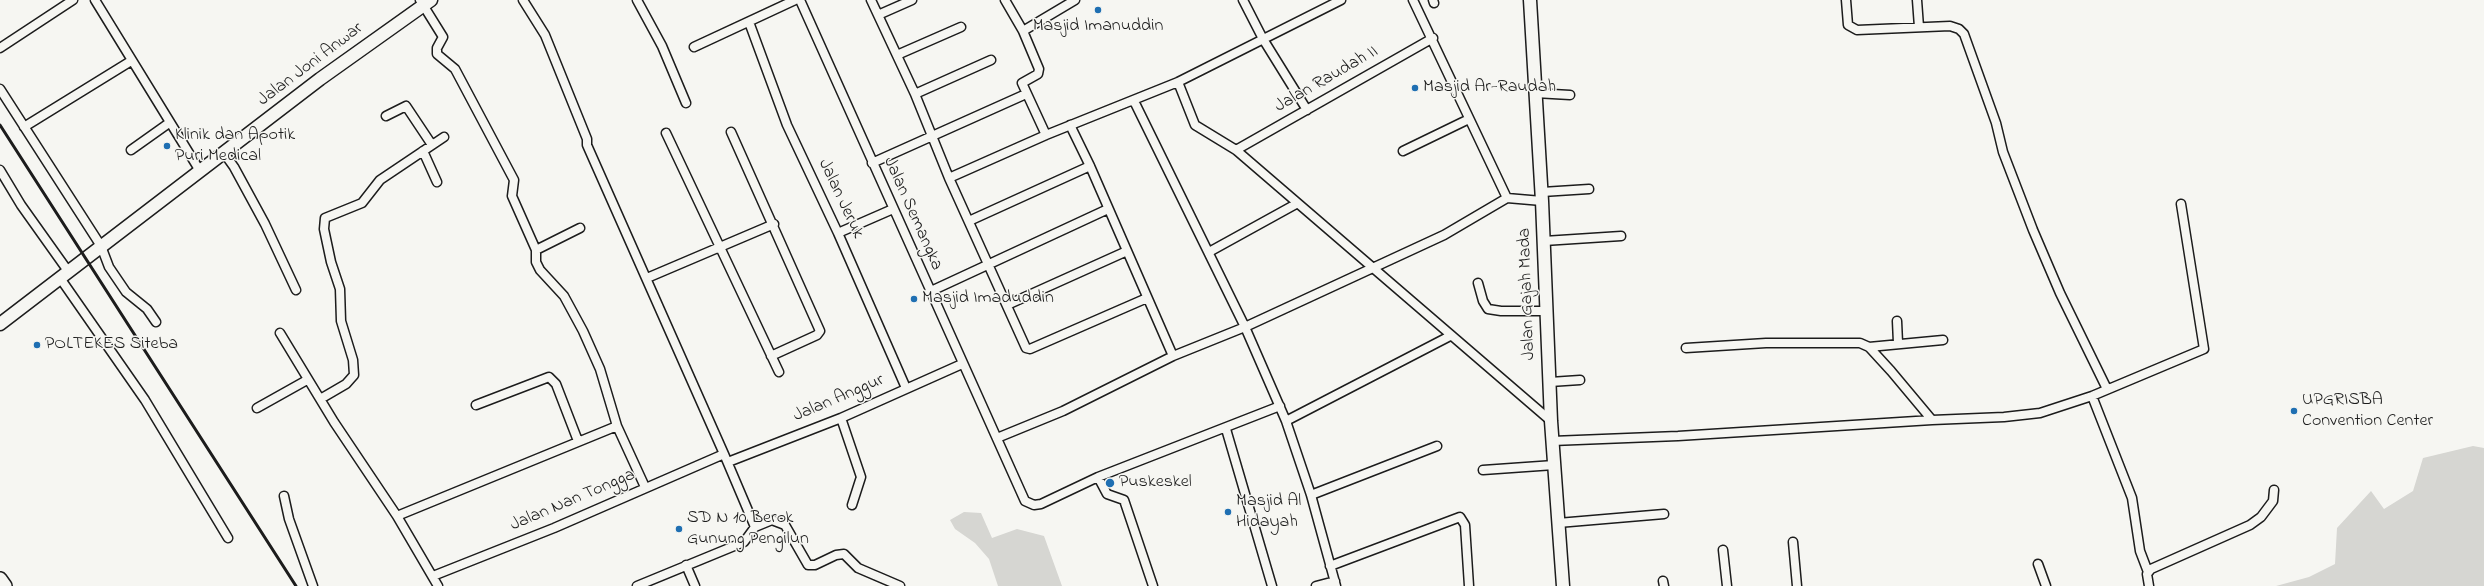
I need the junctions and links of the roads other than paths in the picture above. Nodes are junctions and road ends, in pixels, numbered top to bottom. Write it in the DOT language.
graph roads {
  1 [pos="73,0"];
  2 [pos="95,0"];
  3 [pos="523,0"];
  4 [pos="637,0"];
  5 [pos="795,0"];
  6 [pos="800,0"];
  7 [pos="871,0"];
  8 [pos="912,0"];
  9 [pos="1005,0"];
  10 [pos="1075,0"];
  11 [pos="1243,0"];
  12 [pos="1413,0"];
  13 [pos="1530,0"];
  14 [pos="1846,0"];
  15 [pos="1917,0"];
  16 [pos="1338,1"];
  17 [pos="425,2"];
  18 [pos="878,15"];
  19 [pos="749,22"];
  20 [pos="961,27"];
  21 [pos="1919,27"];
  22 [pos="1023,31"];
  23 [pos="1433,38"];
  24 [pos="1264,39"];
  25 [pos="694,47"];
  26 [pos="0,48"];
  27 [pos="897,55"];
  28 [pos="990,60"];
  29 [pos="131,61"];
  30 [pos="1178,82"];
  31 [pos="0,89"];
  32 [pos="1535,93"];
  33 [pos="915,94"];
  34 [pos="1026,94"];
  35 [pos="1570,94"];
  36 [pos="1134,100"];
  37 [pos="686,103"];
  38 [pos="1307,110"];
  39 [pos="386,116"];
  40 [pos="1469,119"];
  41 [pos="169,123"];
  42 [pos="1070,125"];
  43 [pos="24,127"];
  44 [pos="666,132"];
  45 [pos="731,132"];
  46 [pos="931,135"];
  47 [pos="1046,135"];
  48 [pos="444,137"];
  49 [pos="432,145"];
  50 [pos="131,150"];
  51 [pos="1236,150"];
  52 [pos="423,151"];
  53 [pos="1403,151"];
  54 [pos="224,153"];
  55 [pos="872,163"];
  56 [pos="1090,166"];
  57 [pos="0,170"];
  58 [pos="200,170"];
  59 [pos="949,178"];
  60 [pos="437,182"];
  61 [pos="1589,189"];
  62 [pos="1542,196"];
  63 [pos="1507,198"];
  64 [pos="1296,204"];
  65 [pos="2181,204"];
  66 [pos="893,209"];
  67 [pos="1108,209"];
  68 [pos="968,221"];
  69 [pos="774,224"];
  70 [pos="580,228"];
  71 [pos="838,233"];
  72 [pos="1620,236"];
  73 [pos="1544,241"];
  74 [pos="100,247"];
  75 [pos="722,247"];
  76 [pos="536,250"];
  77 [pos="1127,251"];
  78 [pos="1209,252"];
  79 [pos="989,266"];
  80 [pos="1370,267"];
  81 [pos="64,275"];
  82 [pos="647,278"];
  83 [pos="1478,283"];
  84 [pos="296,290"];
  85 [pos="929,292"];
  86 [pos="1147,298"];
  87 [pos="1007,305"];
  88 [pos="1547,311"];
  89 [pos="1897,321"];
  90 [pos="156,322"];
  91 [pos="0,324"];
  92 [pos="1245,327"];
  93 [pos="280,333"];
  94 [pos="1450,336"];
  95 [pos="1943,340"];
  96 [pos="1898,344"];
  97 [pos="1869,347"];
  98 [pos="1686,348"];
  99 [pos="771,356"];
  100 [pos="1173,356"];
  101 [pos="962,364"];
  102 [pos="779,372"];
  103 [pos="307,380"];
  104 [pos="1580,380"];
  105 [pos="1550,382"];
  106 [pos="906,388"];
  107 [pos="2107,389"];
  108 [pos="2092,396"];
  109 [pos="322,398"];
  110 [pos="476,405"];
  111 [pos="1280,406"];
  112 [pos="257,408"];
  113 [pos="841,418"];
  114 [pos="1551,420"];
  115 [pos="1932,420"];
  116 [pos="1286,421"];
  117 [pos="617,426"];
  118 [pos="1226,429"];
  119 [pos="997,438"];
  120 [pos="578,441"];
  121 [pos="1552,441"];
  122 [pos="1437,446"];
  123 [pos="726,458"];
  124 [pos="1554,465"];
  125 [pos="1483,470"];
  126 [pos="1098,477"];
  127 [pos="645,487"];
  128 [pos="2274,490"];
  129 [pos="1311,495"];
  130 [pos="284,496"];
  131 [pos="852,505"];
  132 [pos="1664,514"];
  133 [pos="397,516"];
  134 [pos="1558,523"];
  135 [pos="754,527"];
  136 [pos="228,538"];
  137 [pos="1794,542"];
  138 [pos="1723,550"];
  139 [pos="2038,564"];
  140 [pos="686,565"];
  141 [pos="1330,566"];
  142 [pos="2148,572"];
  143 [pos="433,576"];
  144 [pos="0,579"];
  145 [pos="1336,583"];
  146 [pos="5,586"];
  147 [pos="313,586"];
  148 [pos="438,586"];
  149 [pos="638,586"];
  150 [pos="695,586"];
  151 [pos="900,586"];
  152 [pos="1153,586"];
  153 [pos="1272,586"];
  154 [pos="1316,586"];
  155 [pos="1470,586"];
  156 [pos="1563,586"];
  157 [pos="1727,586"];
  158 [pos="1798,586"];
  159 [pos="2046,586"];
  160 [pos="2149,586"];
  1 -- 26 [label="street"];
  2 -- 29 [label="street"];
  3 -- 82 [label="street"];
  4 -- 37 [label="street"];
  5 -- 19 [label="street"];
  6 -- 55 [label="street, Jalan Semangka"];
  7 -- 18 [label="street"];
  8 -- 18 [label="street"];
  9 -- 22 [label="street"];
  10 -- 22 [label="street"];
  11 -- 24 [label="street"];
  12 -- 23 [label="street"];
  13 -- 32 [label="main road, Jalan Gajah Mada"];
  14 -- 21 [label="street"];
  15 -- 21 [label="street"];
  16 -- 24 [label="street"];
  17 -- 54 [label="main road, Jalan Joni Anwar"];
  17 -- 76 [label="street"];
  18 -- 27 [label="street"];
  19 -- 25 [label="street"];
  19 -- 71 [label="street, Jalan Jeruk"];
  20 -- 27 [label="street"];
  21 -- 107 [label="street"];
  22 -- 34 [label="street"];
  23 -- 38 [label="street, Jalan Raudah II"];
  23 -- 40 [label="street"];
  24 -- 30 [label="street"];
  24 -- 38 [label="street"];
  27 -- 33 [label="street"];
  28 -- 33 [label="street"];
  29 -- 41 [label="street"];
  29 -- 43 [label="street"];
  30 -- 36 [label="street"];
  30 -- 51 [label="street"];
  31 -- 43 [label="street"];
  32 -- 35 [label="street"];
  32 -- 62 [label="main road, Jalan Gajah Mada"];
  33 -- 46 [label="street"];
  34 -- 46 [label="street"];
  34 -- 47 [label="street"];
  36 -- 42 [label="street"];
  36 -- 78 [label="street"];
  38 -- 51 [label="street, Jalan Raudah II"];
  39 -- 49 [label="street"];
  40 -- 53 [label="street"];
  40 -- 63 [label="street"];
  41 -- 50 [label="street"];
  41 -- 58 [label="street"];
  42 -- 47 [label="street"];
  42 -- 56 [label="street"];
  43 -- 74 [label="street"];
  44 -- 75 [label="street"];
  45 -- 69 [label="street"];
  46 -- 55 [label="street"];
  46 -- 59 [label="street"];
  47 -- 59 [label="street"];
  48 -- 49 [label="street"];
  49 -- 52 [label="street"];
  51 -- 64 [label="street"];
  52 -- 60 [label="street"];
  52 -- 109 [label="street"];
  54 -- 58 [label="main road, Jalan Joni Anwar"];
  54 -- 84 [label="street"];
  55 -- 66 [label="street, Jalan Semangka"];
  56 -- 67 [label="street"];
  56 -- 68 [label="street"];
  57 -- 81 [label="street"];
  58 -- 74 [label="main road, Jalan Joni Anwar"];
  59 -- 68 [label="street"];
  61 -- 62 [label="street"];
  62 -- 63 [label="street"];
  62 -- 73 [label="main road, Jalan Gajah Mada"];
  63 -- 80 [label="street"];
  64 -- 78 [label="street"];
  64 -- 80 [label="street"];
  65 -- 107 [label="street"];
  66 -- 71 [label="street"];
  66 -- 85 [label="street, Jalan Semangka"];
  67 -- 77 [label="street"];
  67 -- 79 [label="street"];
  68 -- 79 [label="street"];
  69 -- 75 [label="street"];
  69 -- 99 [label="street"];
  70 -- 76 [label="street"];
  71 -- 106 [label="street, Jalan Jeruk"];
  72 -- 73 [label="street"];
  73 -- 88 [label="main road, Jalan Gajah Mada"];
  74 -- 81 [label="main road, Jalan Joni Anwar"];
  74 -- 90 [label="street"];
  75 -- 82 [label="street"];
  75 -- 99 [label="street"];
  76 -- 117 [label="street"];
  77 -- 86 [label="street"];
  77 -- 87 [label="street"];
  78 -- 92 [label="street"];
  79 -- 85 [label="street"];
  79 -- 87 [label="street"];
  80 -- 92 [label="street"];
  80 -- 94 [label="street"];
  81 -- 91 [label="main road, Jalan Joni Anwar"];
  81 -- 136 [label="street"];
  82 -- 123 [label="street"];
  83 -- 88 [label="street"];
  85 -- 101 [label="street, Jalan Semangka"];
  86 -- 87 [label="street"];
  86 -- 100 [label="street"];
  88 -- 105 [label="main road, Jalan Gajah Mada"];
  89 -- 96 [label="street"];
  92 -- 100 [label="street"];
  92 -- 111 [label="street"];
  93 -- 103 [label="street"];
  94 -- 114 [label="street"];
  94 -- 116 [label="street"];
  95 -- 96 [label="street"];
  96 -- 97 [label="street"];
  97 -- 98 [label="street"];
  97 -- 115 [label="street"];
  99 -- 102 [label="street"];
  100 -- 119 [label="street"];
  101 -- 106 [label="street, Jalan Anggur"];
  101 -- 119 [label="street, Jalan Semangka"];
  103 -- 109 [label="street"];
  103 -- 112 [label="street"];
  104 -- 105 [label="street"];
  105 -- 114 [label="main road, Jalan Gajah Mada"];
  106 -- 113 [label="street, Jalan Anggur"];
  107 -- 108 [label="street"];
  108 -- 115 [label="street"];
  108 -- 142 [label="street"];
  109 -- 133 [label="street"];
  110 -- 120 [label="street"];
  111 -- 116 [label="street"];
  111 -- 118 [label="street"];
  113 -- 123 [label="street, Jalan Anggur"];
  113 -- 131 [label="street"];
  114 -- 121 [label="main road, Jalan Gajah Mada"];
  115 -- 121 [label="street"];
  116 -- 129 [label="street"];
  117 -- 120 [label="street"];
  117 -- 127 [label="street"];
  118 -- 126 [label="street"];
  118 -- 153 [label="street"];
  119 -- 126 [label="street, Jalan Semangka"];
  120 -- 133 [label="street"];
  121 -- 124 [label="main road, Jalan Gajah Mada"];
  122 -- 129 [label="street"];
  123 -- 127 [label="street, Jalan Nan Tongga"];
  123 -- 135 [label="street"];
  124 -- 125 [label="street"];
  124 -- 134 [label="main road, Jalan Gajah Mada"];
  126 -- 152 [label="street"];
  127 -- 143 [label="street, Jalan Nan Tongga"];
  128 -- 142 [label="street"];
  129 -- 141 [label="street"];
  130 -- 147 [label="street"];
  132 -- 134 [label="street"];
  133 -- 143 [label="street"];
  134 -- 156 [label="main road, Jalan Gajah Mada"];
  135 -- 140 [label="street"];
  135 -- 151 [label="street"];
  137 -- 158 [label="street"];
  138 -- 157 [label="street"];
  139 -- 159 [label="street"];
  140 -- 149 [label="street"];
  140 -- 150 [label="street"];
  141 -- 145 [label="street"];
  141 -- 155 [label="street"];
  142 -- 160 [label="street"];
  143 -- 148 [label="street"];
  144 -- 146 [label="main road"];
  145 -- 154 [label="street"];
}
